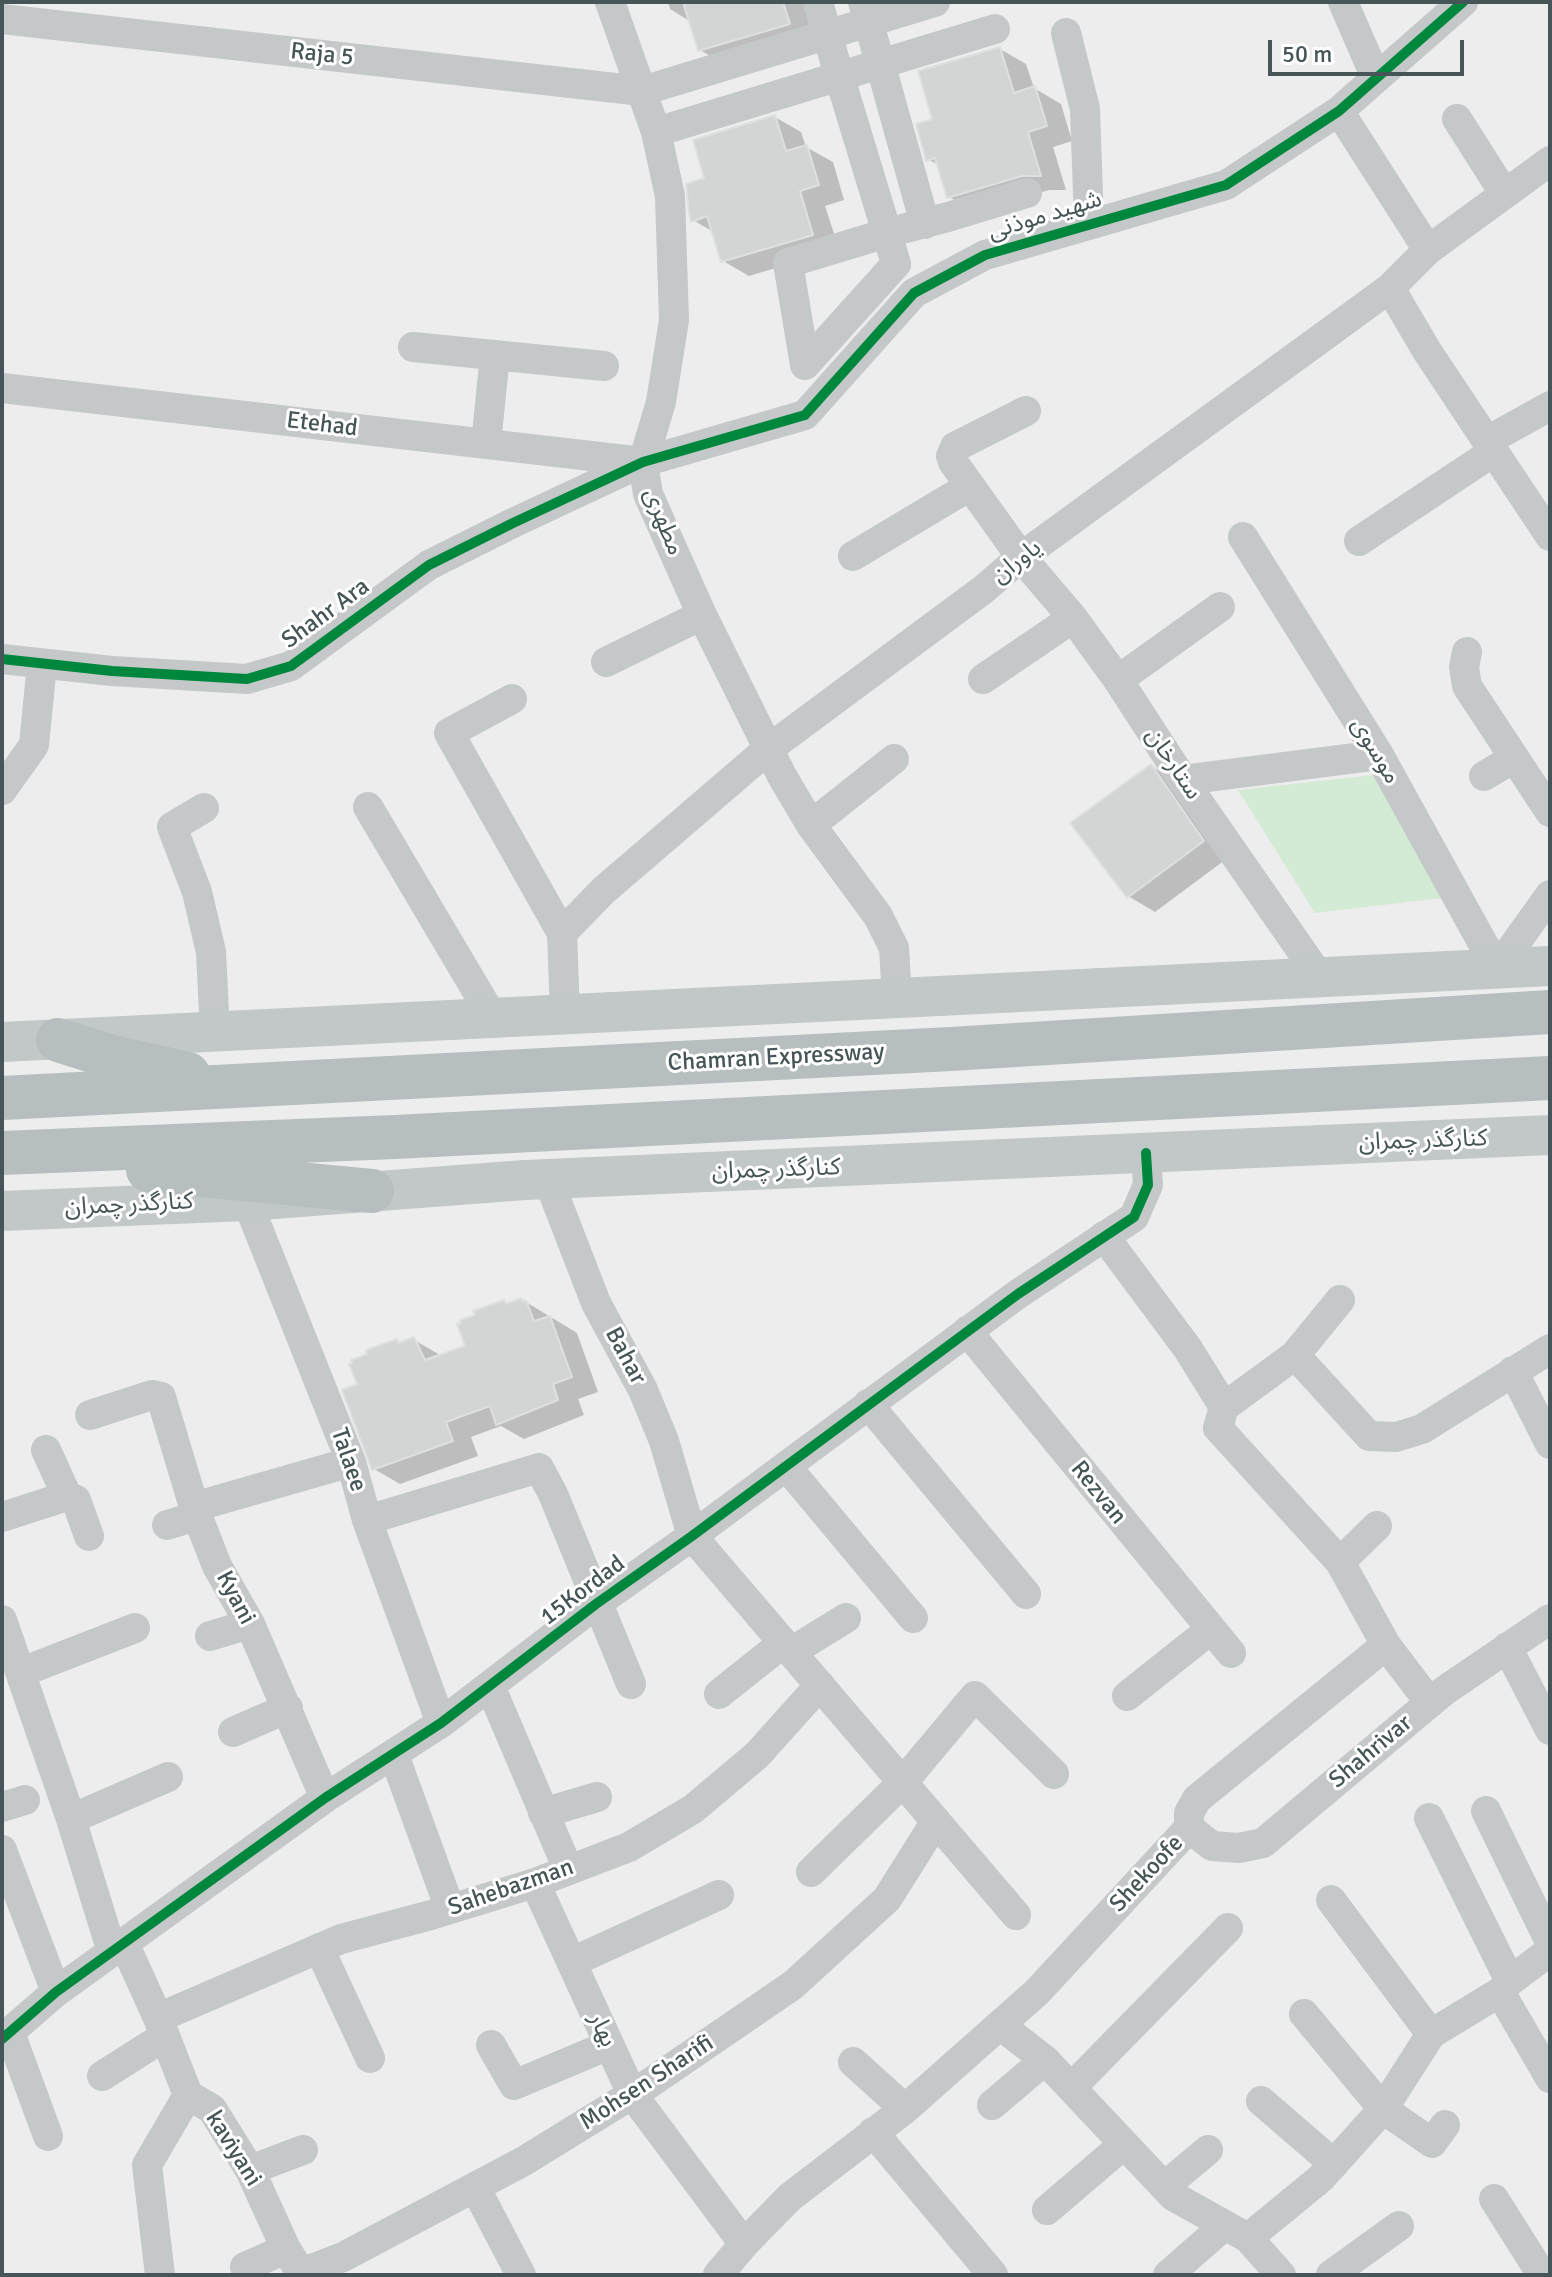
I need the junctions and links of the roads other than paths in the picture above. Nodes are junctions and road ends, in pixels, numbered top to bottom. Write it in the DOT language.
graph roads {
  1 [pos="610,2"];
  2 [pos="818,2"];
  3 [pos="935,2"];
  4 [pos="1343,2"];
  5 [pos="1463,2"];
  6 [pos="866,12"];
  7 [pos="2,19"];
  8 [pos="995,29"];
  9 [pos="1066,33"];
  10 [pos="828,35"];
  11 [pos="882,64"];
  12 [pos="839,75"];
  13 [pos="1376,78"];
  14 [pos="642,91"];
  15 [pos="1339,111"];
  16 [pos="1457,119"];
  17 [pos="656,132"];
  18 [pos="1550,161"];
  19 [pos="1027,193"];
  20 [pos="1504,193"];
  21 [pos="1089,222"];
  22 [pos="925,224"];
  23 [pos="1428,250"];
  24 [pos="1390,288"];
  25 [pos="413,347"];
  26 [pos="495,355"];
  27 [pos="604,366"];
  28 [pos="2,388"];
  29 [pos="1550,406"];
  30 [pos="1026,411"];
  31 [pos="486,444"];
  32 [pos="1490,446"];
  33 [pos="643,462"];
  34 [pos="970,486"];
  35 [pos="1550,536"];
  36 [pos="1243,537"];
  37 [pos="1359,541"];
  38 [pos="853,556"];
  39 [pos="1021,557"];
  40 [pos="1220,607"];
  41 [pos="702,615"];
  42 [pos="1073,618"];
  43 [pos="1467,652"];
  44 [pos="2,659"];
  45 [pos="606,662"];
  46 [pos="42,664"];
  47 [pos="983,679"];
  48 [pos="1118,680"];
  49 [pos="512,699"];
  50 [pos="767,750"];
  51 [pos="1379,755"];
  52 [pos="1514,758"];
  53 [pos="894,759"];
  54 [pos="1484,776"];
  55 [pos="1183,780"];
  56 [pos="2,790"];
  57 [pos="368,807"];
  58 [pos="204,808"];
  59 [pos="1550,812"];
  60 [pos="811,825"];
  61 [pos="1550,895"];
  62 [pos="562,933"];
  63 [pos="1550,966"];
  64 [pos="1497,969"];
  65 [pos="1319,976"];
  66 [pos="897,998"];
  67 [pos="1550,1012"];
  68 [pos="565,1013"];
  69 [pos="493,1018"];
  70 [pos="215,1032"];
  71 [pos="58,1040"];
  72 [pos="2,1042"];
  73 [pos="1550,1078"];
  74 [pos="241,1086"];
  75 [pos="2,1098"];
  76 [pos="1550,1135"];
  77 [pos="1146,1153"];
  78 [pos="2,1155"];
  79 [pos="548,1179"];
  80 [pos="372,1191"];
  81 [pos="247,1201"];
  82 [pos="2,1211"];
  83 [pos="1104,1236"];
  84 [pos="1340,1300"];
  85 [pos="967,1331"];
  86 [pos="1550,1349"];
  87 [pos="1295,1355"];
  88 [pos="1513,1371"];
  89 [pos="868,1404"];
  90 [pos="1224,1407"];
  91 [pos="90,1415"];
  92 [pos="1550,1444"];
  93 [pos="46,1450"];
  94 [pos="351,1462"];
  95 [pos="786,1466"];
  96 [pos="67,1496"];
  97 [pos="195,1511"];
  98 [pos="2,1517"];
  99 [pos="367,1520"];
  100 [pos="167,1525"];
  101 [pos="1377,1526"];
  102 [pos="89,1536"];
  103 [pos="692,1536"];
  104 [pos="1340,1562"];
  105 [pos="1026,1594"];
  106 [pos="596,1604"];
  107 [pos="846,1618"];
  108 [pos="913,1618"];
  109 [pos="1550,1619"];
  110 [pos="2,1620"];
  111 [pos="250,1624"];
  112 [pos="135,1628"];
  113 [pos="1210,1630"];
  114 [pos="210,1636"];
  115 [pos="1386,1645"];
  116 [pos="1507,1647"];
  117 [pos="787,1648"];
  118 [pos="1231,1653"];
  119 [pos="22,1672"];
  120 [pos="631,1684"];
  121 [pos="820,1685"];
  122 [pos="490,1686"];
  123 [pos="719,1694"];
  124 [pos="1127,1696"];
  125 [pos="1430,1703"];
  126 [pos="288,1708"];
  127 [pos="441,1723"];
  128 [pos="1550,1730"];
  129 [pos="233,1732"];
  130 [pos="394,1755"];
  131 [pos="1054,1774"];
  132 [pos="168,1777"];
  133 [pos="903,1782"];
  134 [pos="597,1797"];
  135 [pos="325,1798"];
  136 [pos="1486,1811"];
  137 [pos="543,1813"];
  138 [pos="1429,1818"];
  139 [pos="71,1819"];
  140 [pos="936,1821"];
  141 [pos="1189,1828"];
  142 [pos="3,1854"];
  143 [pos="568,1869"];
  144 [pos="811,1872"];
  145 [pos="535,1883"];
  146 [pos="719,1895"];
  147 [pos="1331,1900"];
  148 [pos="450,1909"];
  149 [pos="1016,1915"];
  150 [pos="1228,1928"];
  151 [pos="1550,1942"];
  152 [pos="118,1948"];
  153 [pos="319,1948"];
  154 [pos="1550,1951"];
  155 [pos="572,1962"];
  156 [pos="1505,1987"];
  157 [pos="56,1992"];
  158 [pos="1304,2014"];
  159 [pos="1000,2025"];
  160 [pos="161,2027"];
  161 [pos="1431,2034"];
  162 [pos="6,2036"];
  163 [pos="491,2045"];
  164 [pos="609,2045"];
  165 [pos="370,2058"];
  166 [pos="1045,2060"];
  167 [pos="853,2062"];
  168 [pos="102,2076"];
  169 [pos="1550,2078"];
  170 [pos="1072,2087"];
  171 [pos="632,2094"];
  172 [pos="188,2095"];
  173 [pos="1261,2101"];
  174 [pos="992,2105"];
  175 [pos="905,2109"];
  176 [pos="1383,2109"];
  177 [pos="1445,2125"];
  178 [pos="873,2132"];
  179 [pos="48,2136"];
  180 [pos="1123,2145"];
  181 [pos="303,2150"];
  182 [pos="1208,2150"];
  183 [pos="1334,2164"];
  184 [pos="250,2170"];
  185 [pos="1165,2186"];
  186 [pos="475,2187"];
  187 [pos="1494,2199"];
  188 [pos="1047,2210"];
  189 [pos="1399,2226"];
  190 [pos="1236,2232"];
  191 [pos="744,2244"];
  192 [pos="294,2261"];
  193 [pos="348,2266"];
  194 [pos="245,2267"];
  195 [pos="724,2272"];
  196 [pos="160,2275"];
  197 [pos="521,2275"];
  198 [pos="993,2275"];
  199 [pos="1168,2275"];
  200 [pos="1281,2275"];
  201 [pos="1331,2275"];
  202 [pos="1542,2275"];
  1 -- 14 [label="street, مطهری"];
  2 -- 10 [label="street"];
  3 -- 6 [label="street"];
  4 -- 13 [label="street"];
  5 -- 13 [label="street, شهید موذنی"];
  6 -- 10 [label="street"];
  6 -- 11 [label="street"];
  7 -- 14 [label="street, Raja 5"];
  8 -- 11 [label="street"];
  9 -- 21 [label="street"];
  10 -- 12 [label="street"];
  10 -- 14 [label="street"];
  11 -- 12 [label="street"];
  11 -- 22 [label="street"];
  12 -- 17 [label="street"];
  12 -- 22 [label="street"];
  13 -- 15 [label="street, شهید موذنی"];
  14 -- 17 [label="street, مطهری"];
  15 -- 21 [label="street, شهید موذنی"];
  15 -- 23 [label="street"];
  16 -- 20 [label="street"];
  17 -- 33 [label="street, مطهری"];
  18 -- 20 [label="street, یاوران"];
  19 -- 22 [label="street"];
  20 -- 23 [label="street, یاوران"];
  21 -- 33 [label="street, شهید موذنی"];
  23 -- 24 [label="street, یاوران"];
  24 -- 32 [label="street"];
  24 -- 39 [label="street, یاوران"];
  25 -- 26 [label="street"];
  26 -- 27 [label="street"];
  26 -- 31 [label="street"];
  28 -- 31 [label="street, Etehad"];
  29 -- 32 [label="street"];
  30 -- 34 [label="street, ستارخان"];
  31 -- 33 [label="street, Etehad"];
  32 -- 35 [label="street"];
  32 -- 37 [label="street"];
  33 -- 41 [label="street, مطهری"];
  33 -- 46 [label="street, Shahr Ara"];
  34 -- 38 [label="street"];
  34 -- 39 [label="street, ستارخان"];
  36 -- 51 [label="street, موسوی"];
  39 -- 42 [label="street, ستارخان"];
  39 -- 50 [label="street, یاوران"];
  40 -- 48 [label="street"];
  41 -- 45 [label="street"];
  41 -- 50 [label="street, مطهری"];
  42 -- 47 [label="street"];
  42 -- 48 [label="street, ستارخان"];
  43 -- 52 [label="street"];
  44 -- 46 [label="street, Shahr Ara"];
  46 -- 56 [label="street"];
  48 -- 55 [label="street, ستارخان"];
  49 -- 62 [label="street"];
  50 -- 60 [label="street, مطهری"];
  50 -- 62 [label="street, یاوران"];
  51 -- 55 [label="street"];
  51 -- 64 [label="street, موسوی"];
  52 -- 54 [label="street"];
  52 -- 59 [label="street"];
  53 -- 60 [label="street"];
  55 -- 65 [label="street, ستارخان"];
  57 -- 69 [label="street"];
  58 -- 70 [label="street"];
  60 -- 66 [label="street, مطهری"];
  61 -- 64 [label="street"];
  62 -- 68 [label="street"];
  63 -- 64 [label="main road"];
  64 -- 65 [label="main road"];
  65 -- 66 [label="main road"];
  66 -- 68 [label="main road"];
  67 -- 74 [label="highway, Chamran Expressway"];
  68 -- 69 [label="main road"];
  69 -- 70 [label="main road"];
  70 -- 71 [label="main road"];
  71 -- 72 [label="main road"];
  71 -- 74 [label="highway"];
  73 -- 78 [label="highway"];
  74 -- 75 [label="highway, Chamran Expressway"];
  76 -- 77 [label="main road, کنارگذر چمران"];
  77 -- 79 [label="main road, کنارگذر چمران"];
  77 -- 83 [label="street, 15Kordad"];
  78 -- 80 [label="highway"];
  79 -- 80 [label="main road, کنارگذر چمران"];
  79 -- 103 [label="street, Bahar"];
  80 -- 81 [label="main road, کنارگذر چمران"];
  81 -- 82 [label="main road, کنارگذر چمران"];
  81 -- 94 [label="street, Talaee"];
  83 -- 85 [label="street, 15Kordad"];
  83 -- 90 [label="street"];
  84 -- 87 [label="street"];
  85 -- 89 [label="street, 15Kordad"];
  85 -- 113 [label="street, Rezvan"];
  86 -- 88 [label="street"];
  87 -- 88 [label="street"];
  87 -- 90 [label="street"];
  88 -- 92 [label="street"];
  89 -- 95 [label="street, 15Kordad"];
  89 -- 105 [label="street"];
  90 -- 104 [label="street"];
  91 -- 97 [label="street, Kyani"];
  93 -- 96 [label="street"];
  94 -- 97 [label="street"];
  94 -- 99 [label="street, Talaee"];
  95 -- 103 [label="street, 15Kordad"];
  95 -- 108 [label="street"];
  96 -- 98 [label="street"];
  96 -- 102 [label="street"];
  97 -- 100 [label="street"];
  97 -- 111 [label="street, Kyani"];
  99 -- 106 [label="street"];
  99 -- 127 [label="street, Talaee"];
  101 -- 104 [label="street"];
  103 -- 106 [label="street, 15Kordad"];
  103 -- 117 [label="street"];
  104 -- 115 [label="street"];
  106 -- 120 [label="street"];
  106 -- 122 [label="street, 15Kordad"];
  107 -- 117 [label="street"];
  109 -- 116 [label="street, Shahrivar"];
  110 -- 119 [label="street, kaviyani"];
  111 -- 114 [label="street"];
  111 -- 126 [label="street, Kyani"];
  112 -- 119 [label="street"];
  113 -- 118 [label="street, Rezvan"];
  113 -- 124 [label="street"];
  115 -- 125 [label="street"];
  115 -- 141 [label="street, Shekoofe"];
  116 -- 125 [label="street, Shahrivar"];
  116 -- 128 [label="street"];
  117 -- 121 [label="street"];
  117 -- 123 [label="street"];
  119 -- 139 [label="street, kaviyani"];
  121 -- 133 [label="street"];
  121 -- 143 [label="street, Sahebazman"];
  122 -- 127 [label="street, 15Kordad"];
  122 -- 137 [label="street"];
  125 -- 141 [label="street, Shahrivar"];
  126 -- 129 [label="street"];
  126 -- 135 [label="street, Kyani"];
  127 -- 130 [label="street, 15Kordad"];
  130 -- 135 [label="street, 15Kordad"];
  130 -- 148 [label="street"];
  131 -- 133 [label="street"];
  132 -- 139 [label="street"];
  133 -- 140 [label="street"];
  133 -- 144 [label="street"];
  134 -- 137 [label="street"];
  135 -- 152 [label="street, 15Kordad"];
  136 -- 151 [label="street"];
  137 -- 143 [label="street"];
  138 -- 156 [label="street"];
  139 -- 152 [label="street, kaviyani"];
  140 -- 149 [label="street"];
  140 -- 171 [label="street, Mohsen Sharifi"];
  141 -- 159 [label="street, Shekoofe"];
  142 -- 157 [label="street"];
  143 -- 145 [label="street, Sahebazman"];
  145 -- 148 [label="street, Sahebazman"];
  145 -- 155 [label="street, بهار"];
  146 -- 155 [label="street"];
  147 -- 161 [label="street"];
  148 -- 153 [label="street, Sahebazman"];
  150 -- 170 [label="street"];
  152 -- 157 [label="street, 15Kordad"];
  152 -- 160 [label="street, kaviyani"];
  153 -- 160 [label="street, Sahebazman"];
  153 -- 165 [label="street"];
  154 -- 156 [label="street"];
  155 -- 164 [label="street, بهار"];
  156 -- 161 [label="street"];
  156 -- 169 [label="street"];
  157 -- 162 [label="street, 15Kordad"];
  158 -- 176 [label="street"];
  159 -- 166 [label="street"];
  159 -- 175 [label="street, Shekoofe"];
  160 -- 168 [label="street, Sahebazman"];
  160 -- 172 [label="street, kaviyani"];
  161 -- 176 [label="street"];
  162 -- 179 [label="street"];
  163 -- 164 [label="street"];
  164 -- 171 [label="street, بهار"];
  166 -- 170 [label="street"];
  166 -- 174 [label="street"];
  167 -- 175 [label="street"];
  170 -- 180 [label="street"];
  171 -- 186 [label="street, Mohsen Sharifi"];
  171 -- 191 [label="street, بهار"];
  172 -- 184 [label="street, kaviyani"];
  172 -- 196 [label="street"];
  173 -- 183 [label="street"];
  175 -- 178 [label="street, Shekoofe"];
  176 -- 177 [label="street"];
  176 -- 183 [label="street"];
  178 -- 191 [label="street, Shekoofe"];
  178 -- 198 [label="street"];
  180 -- 185 [label="street"];
  180 -- 188 [label="street"];
  181 -- 184 [label="street"];
  182 -- 185 [label="street"];
  183 -- 190 [label="street"];
  184 -- 192 [label="street, kaviyani"];
  185 -- 190 [label="street"];
  186 -- 193 [label="street, Mohsen Sharifi"];
  186 -- 197 [label="street"];
  187 -- 202 [label="street"];
  189 -- 201 [label="street"];
  190 -- 199 [label="street"];
  190 -- 200 [label="street"];
  191 -- 195 [label="street, Shekoofe"];
  192 -- 193 [label="street, Mohsen Sharifi"];
  192 -- 194 [label="street, Mohsen Sharifi"];
}
